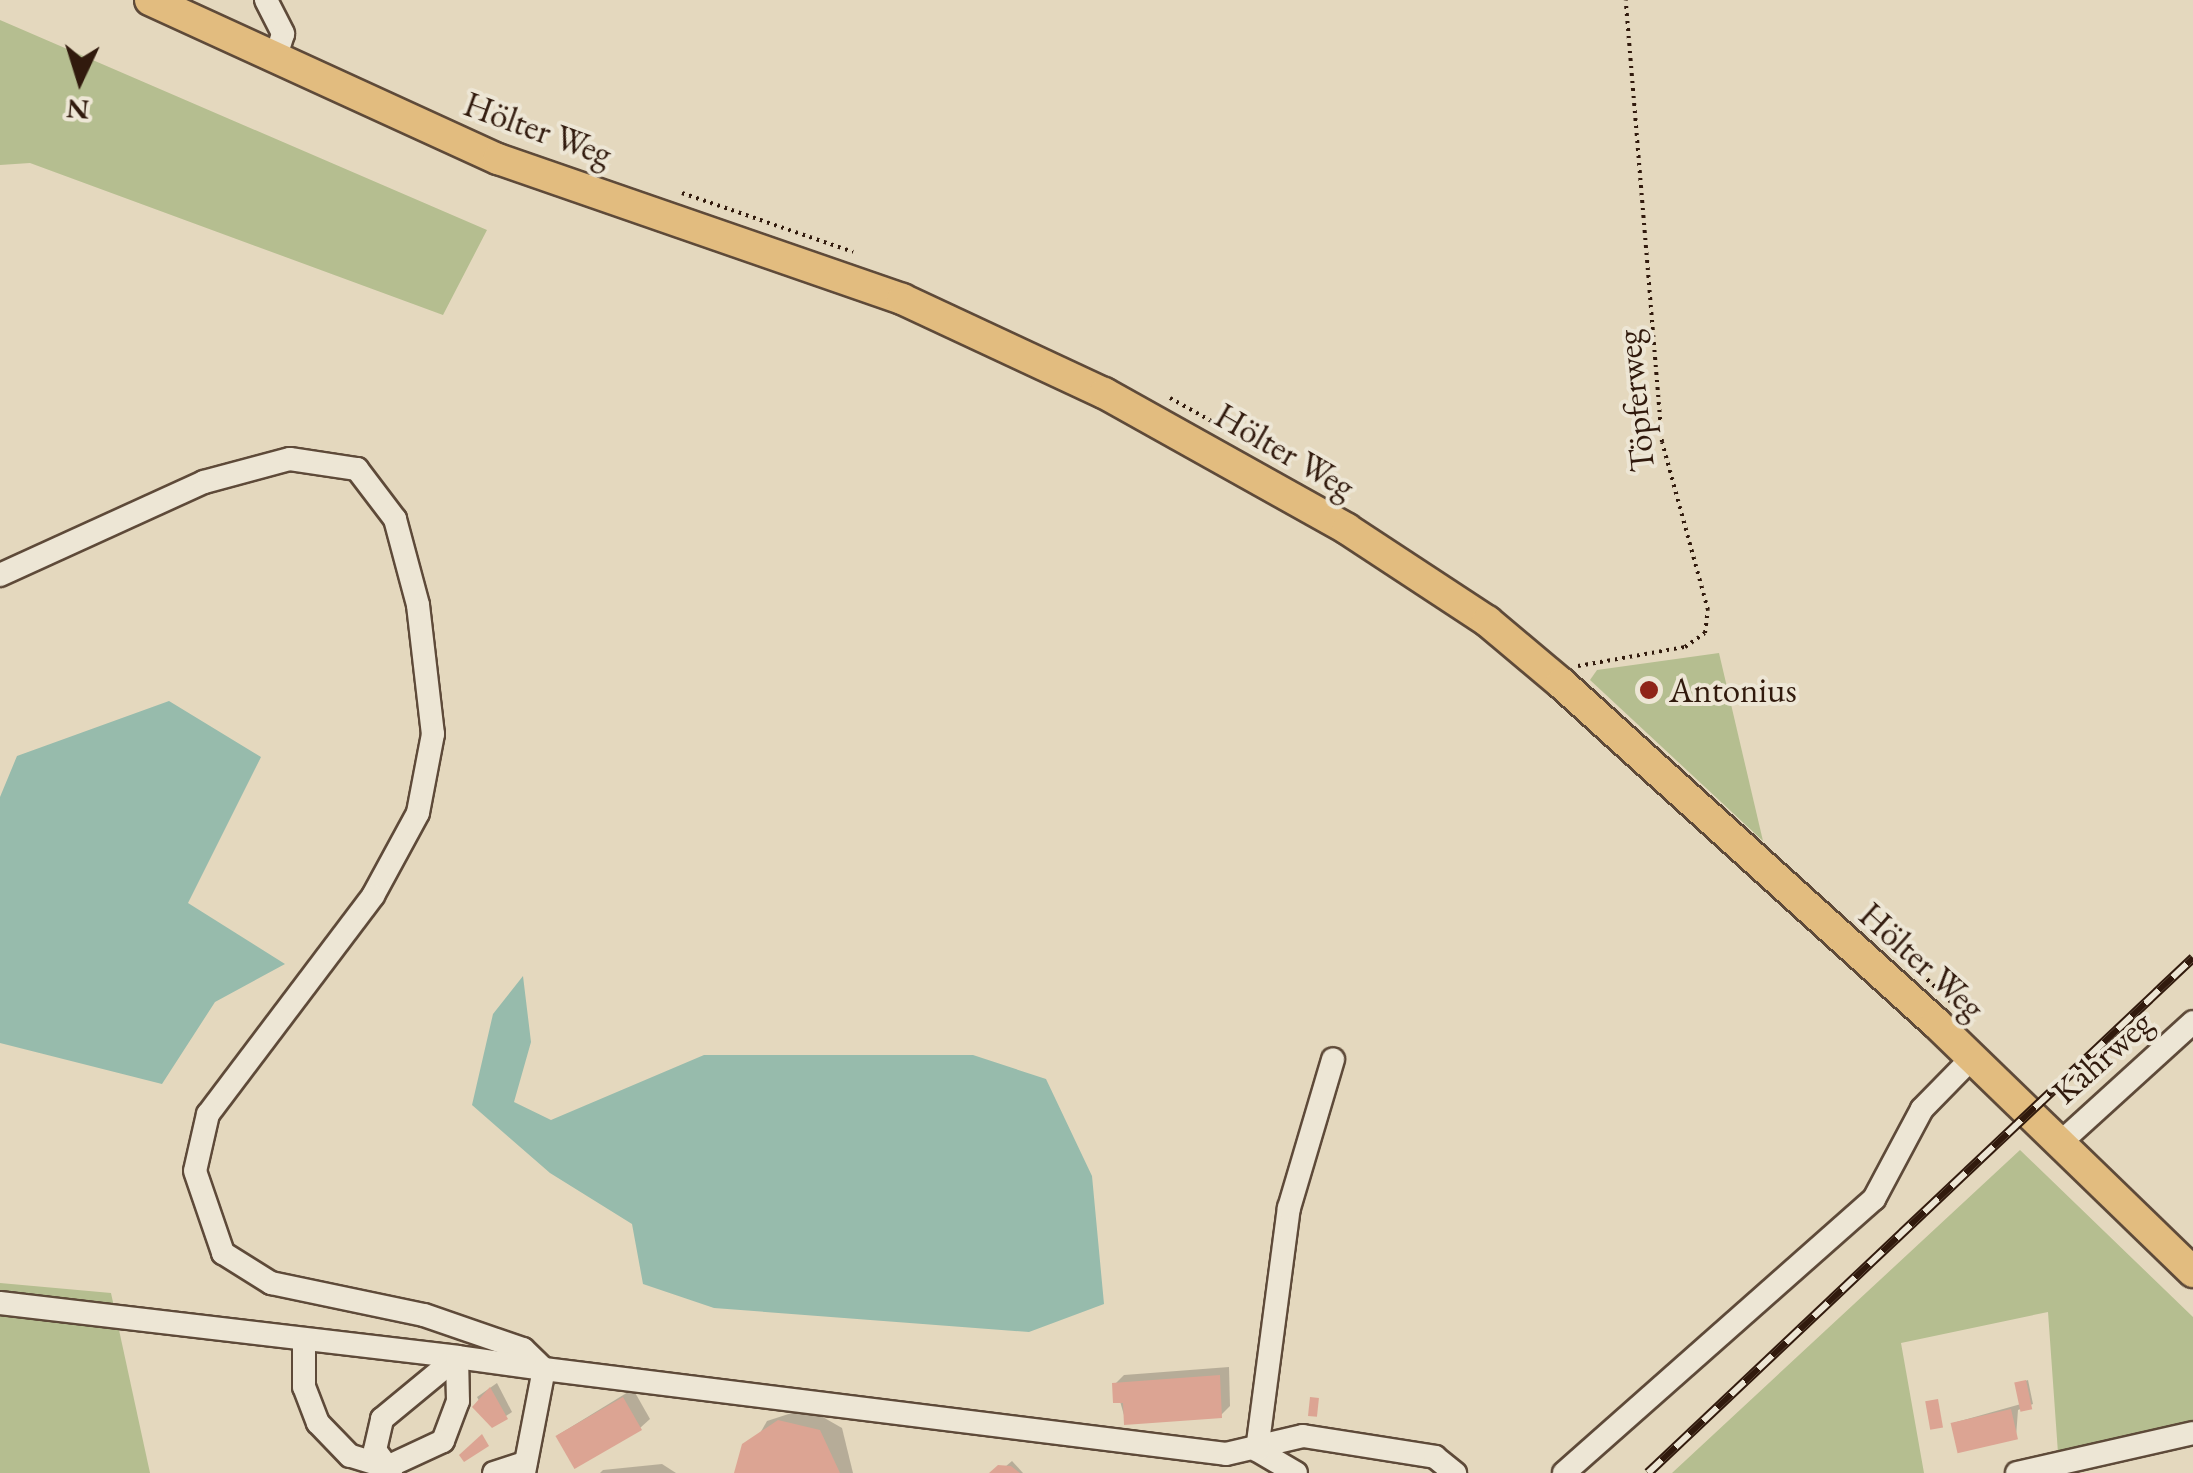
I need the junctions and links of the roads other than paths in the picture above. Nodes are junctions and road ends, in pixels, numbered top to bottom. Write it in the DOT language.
graph roads {
  1 [pos="150,0"];
  2 [pos="266,0"];
  3 [pos="275,59"];
  4 [pos="0,575"];
  5 [pos="2193,1022"];
  6 [pos="1973,1057"];
  7 [pos="1333,1059"];
  8 [pos="2059,1144"];
  9 [pos="2193,1272"];
  10 [pos="0,1303"];
  11 [pos="304,1343"];
  12 [pos="457,1357"];
  13 [pos="544,1369"];
  14 [pos="2193,1433"];
  15 [pos="1257,1450"];
  16 [pos="1219,1463"];
  17 [pos="524,1468"];
  18 [pos="389,1470"];
  19 [pos="494,1473"];
  20 [pos="1296,1473"];
  21 [pos="1455,1473"];
  22 [pos="1564,1473"];
  23 [pos="2017,1473"];
  1 -- 3 [label="main road, Hölter Weg"];
  2 -- 3 [label="street"];
  3 -- 6 [label="main road, Hölter Weg"];
  4 -- 13 [label="street"];
  5 -- 8 [label="street, Kahrweg"];
  6 -- 8 [label="main road, Hölter Weg"];
  6 -- 22 [label="street"];
  7 -- 15 [label="street"];
  8 -- 9 [label="main road, Hölter Weg"];
  10 -- 11 [label="street"];
  11 -- 12 [label="street"];
  11 -- 18 [label="street"];
  12 -- 13 [label="street"];
  12 -- 18 [label="street"];
  12 -- 18 [label="street"];
  13 -- 16 [label="street"];
  13 -- 17 [label="street"];
  14 -- 23 [label="street"];
  15 -- 16 [label="street"];
  15 -- 20 [label="street"];
  15 -- 21 [label="street"];
  17 -- 19 [label="street"];
}
